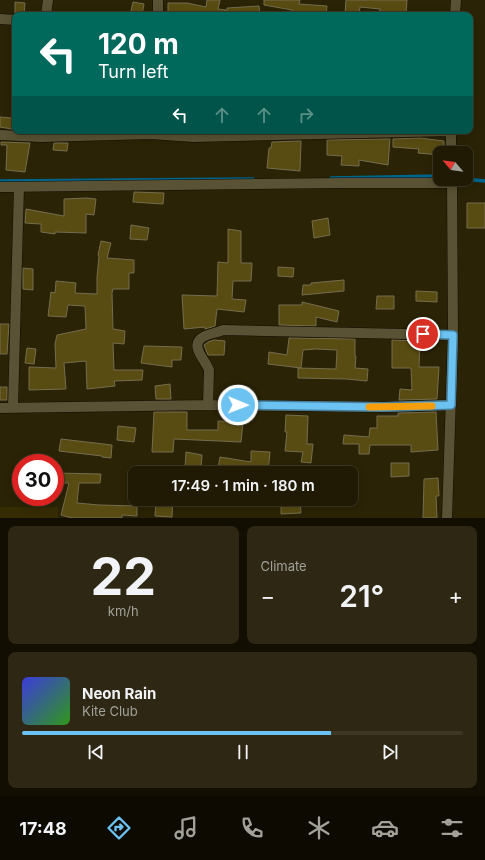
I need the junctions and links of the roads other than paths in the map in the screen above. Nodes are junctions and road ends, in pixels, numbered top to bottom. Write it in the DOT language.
graph roads {
  1 [pos="48,0"];
  2 [pos="158,0"];
  3 [pos="456,0"];
  4 [pos="46,12"];
  5 [pos="158,12"];
  6 [pos="455,12"];
  7 [pos="0,19"];
  8 [pos="12,20"];
  9 [pos="42,134"];
  10 [pos="168,134"];
  11 [pos="322,134"];
  12 [pos="451,134"];
  13 [pos="0,135"];
  14 [pos="451,146"];
  15 [pos="433,181"];
  16 [pos="452,186"];
  17 [pos="19,187"];
  18 [pos="0,188"];
  19 [pos="453,335"];
  20 [pos="208,405"];
  21 [pos="451,405"];
  22 [pos="0,408"];
  23 [pos="13,408"];
  24 [pos="447,518"];
  1 -- 4 [label="street"];
  2 -- 5 [label="street"];
  3 -- 6 [label="street"];
  7 -- 8 [label="street"];
  9 -- 13 [label="street"];
  10 -- 11 [label="street"];
  12 -- 14 [label="street"];
  15 -- 17 [label="street"];
  16 -- 19 [label="street"];
  17 -- 18 [label="street"];
  17 -- 23 [label="street"];
  19 -- 20 [label="street"];
  19 -- 21 [label="street"];
  20 -- 21 [label="street"];
  20 -- 23 [label="street"];
  21 -- 24 [label="street"];
  22 -- 23 [label="street"];
}
